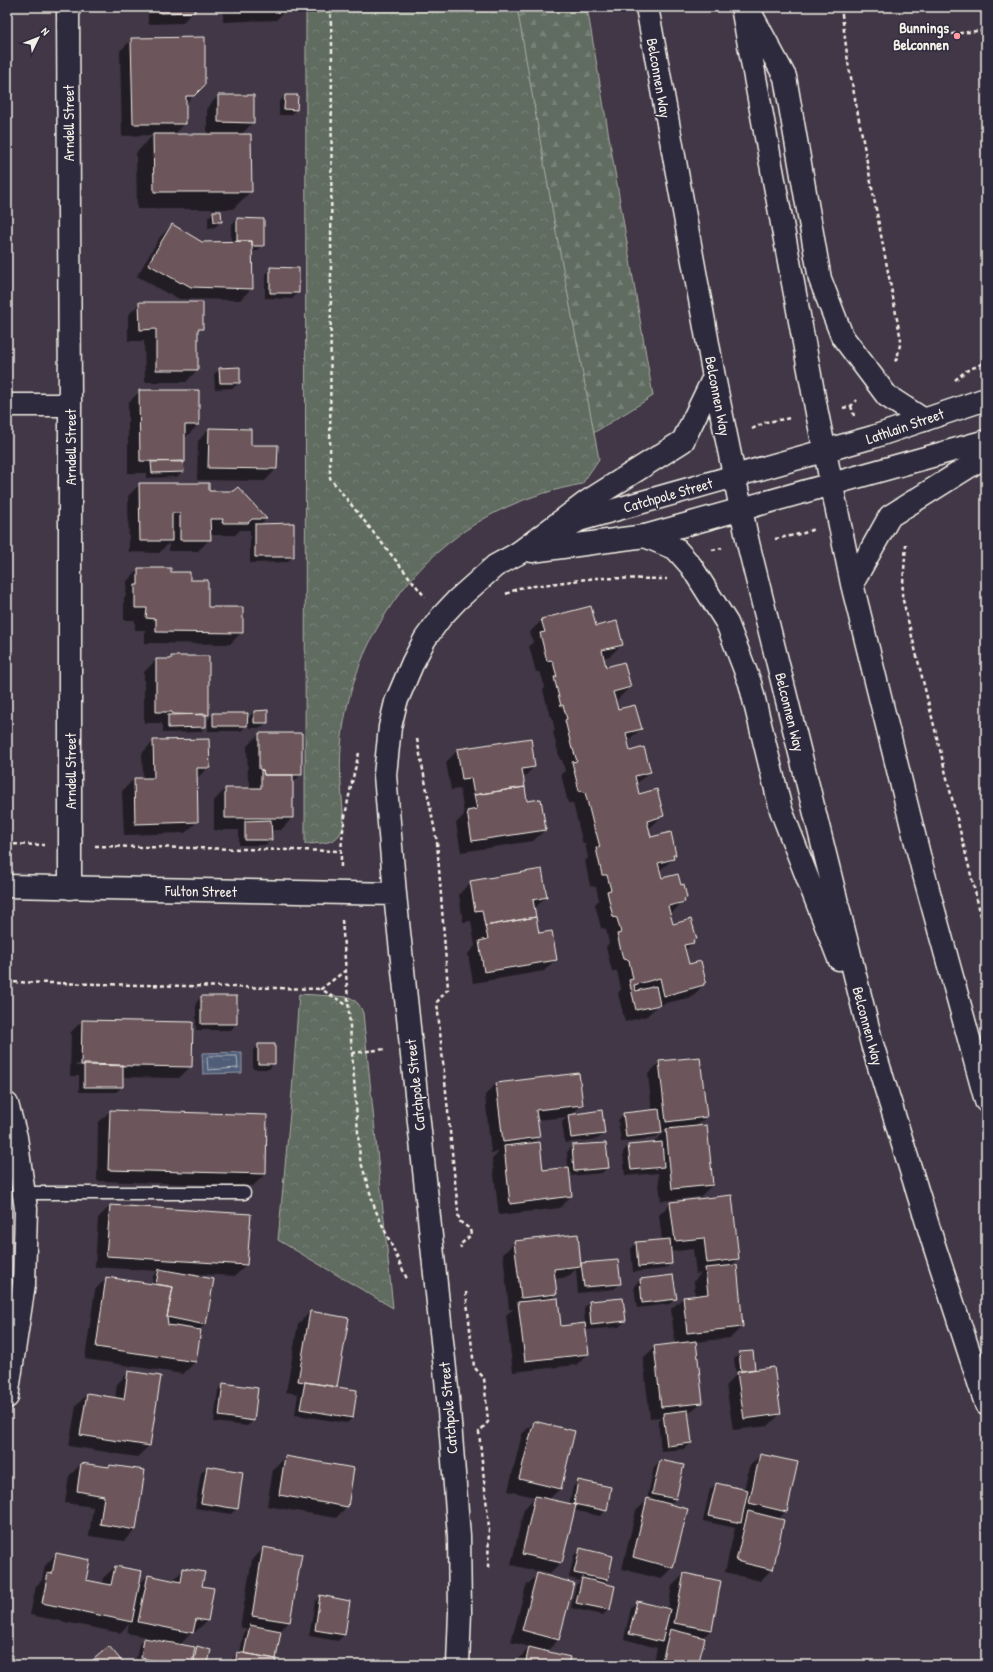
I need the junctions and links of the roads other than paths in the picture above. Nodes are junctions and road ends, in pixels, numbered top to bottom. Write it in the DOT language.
graph roads {
  1 [pos="68,7"];
  2 [pos="647,7"];
  3 [pos="742,7"];
  4 [pos="747,7"];
  5 [pos="714,377"];
  6 [pos="986,399"];
  7 [pos="7,405"];
  8 [pos="70,405"];
  9 [pos="924,420"];
  10 [pos="986,441"];
  11 [pos="824,451"];
  12 [pos="986,456"];
  13 [pos="734,477"];
  14 [pos="831,484"];
  15 [pos="741,509"];
  16 [pos="645,536"];
  17 [pos="517,554"];
  18 [pos="852,584"];
  19 [pos="7,886"];
  20 [pos="70,888"];
  21 [pos="395,894"];
  22 [pos="872,1044"];
  23 [pos="986,1101"];
  24 [pos="7,1104"];
  25 [pos="24,1193"];
  26 [pos="244,1193"];
  27 [pos="13,1314"];
  28 [pos="7,1397"];
  29 [pos="986,1404"];
  30 [pos="458,1665"];
  1 -- 8 [label="main road, Arndell Street"];
  2 -- 5 [label="main road, Belconnen Way"];
  3 -- 11 [label="main road"];
  4 -- 9 [label="main road"];
  5 -- 13 [label="main road, Belconnen Way"];
  5 -- 17 [label="main road"];
  6 -- 9 [label="main road, Lathlain Street"];
  7 -- 8 [label="main road"];
  8 -- 20 [label="main road, Arndell Street"];
  9 -- 11 [label="main road, Lathlain Street"];
  10 -- 14 [label="main road"];
  11 -- 13 [label="main road, Catchpole Street"];
  11 -- 14 [label="main road"];
  12 -- 18 [label="main road"];
  13 -- 15 [label="main road, Belconnen Way"];
  13 -- 17 [label="main road, Catchpole Street"];
  14 -- 15 [label="main road, Catchpole Street"];
  14 -- 18 [label="main road"];
  15 -- 16 [label="main road, Catchpole Street"];
  15 -- 22 [label="main road, Belconnen Way"];
  16 -- 17 [label="main road, Catchpole Street"];
  16 -- 22 [label="main road"];
  17 -- 21 [label="main road, Catchpole Street"];
  18 -- 23 [label="main road"];
  19 -- 20 [label="main road, Fulton Street"];
  20 -- 21 [label="main road, Fulton Street"];
  21 -- 30 [label="main road, Catchpole Street"];
  22 -- 29 [label="main road, Belconnen Way"];
  24 -- 25 [label="main road"];
  25 -- 26 [label="lane"];
  25 -- 27 [label="main road"];
  27 -- 28 [label="main road"];
}
